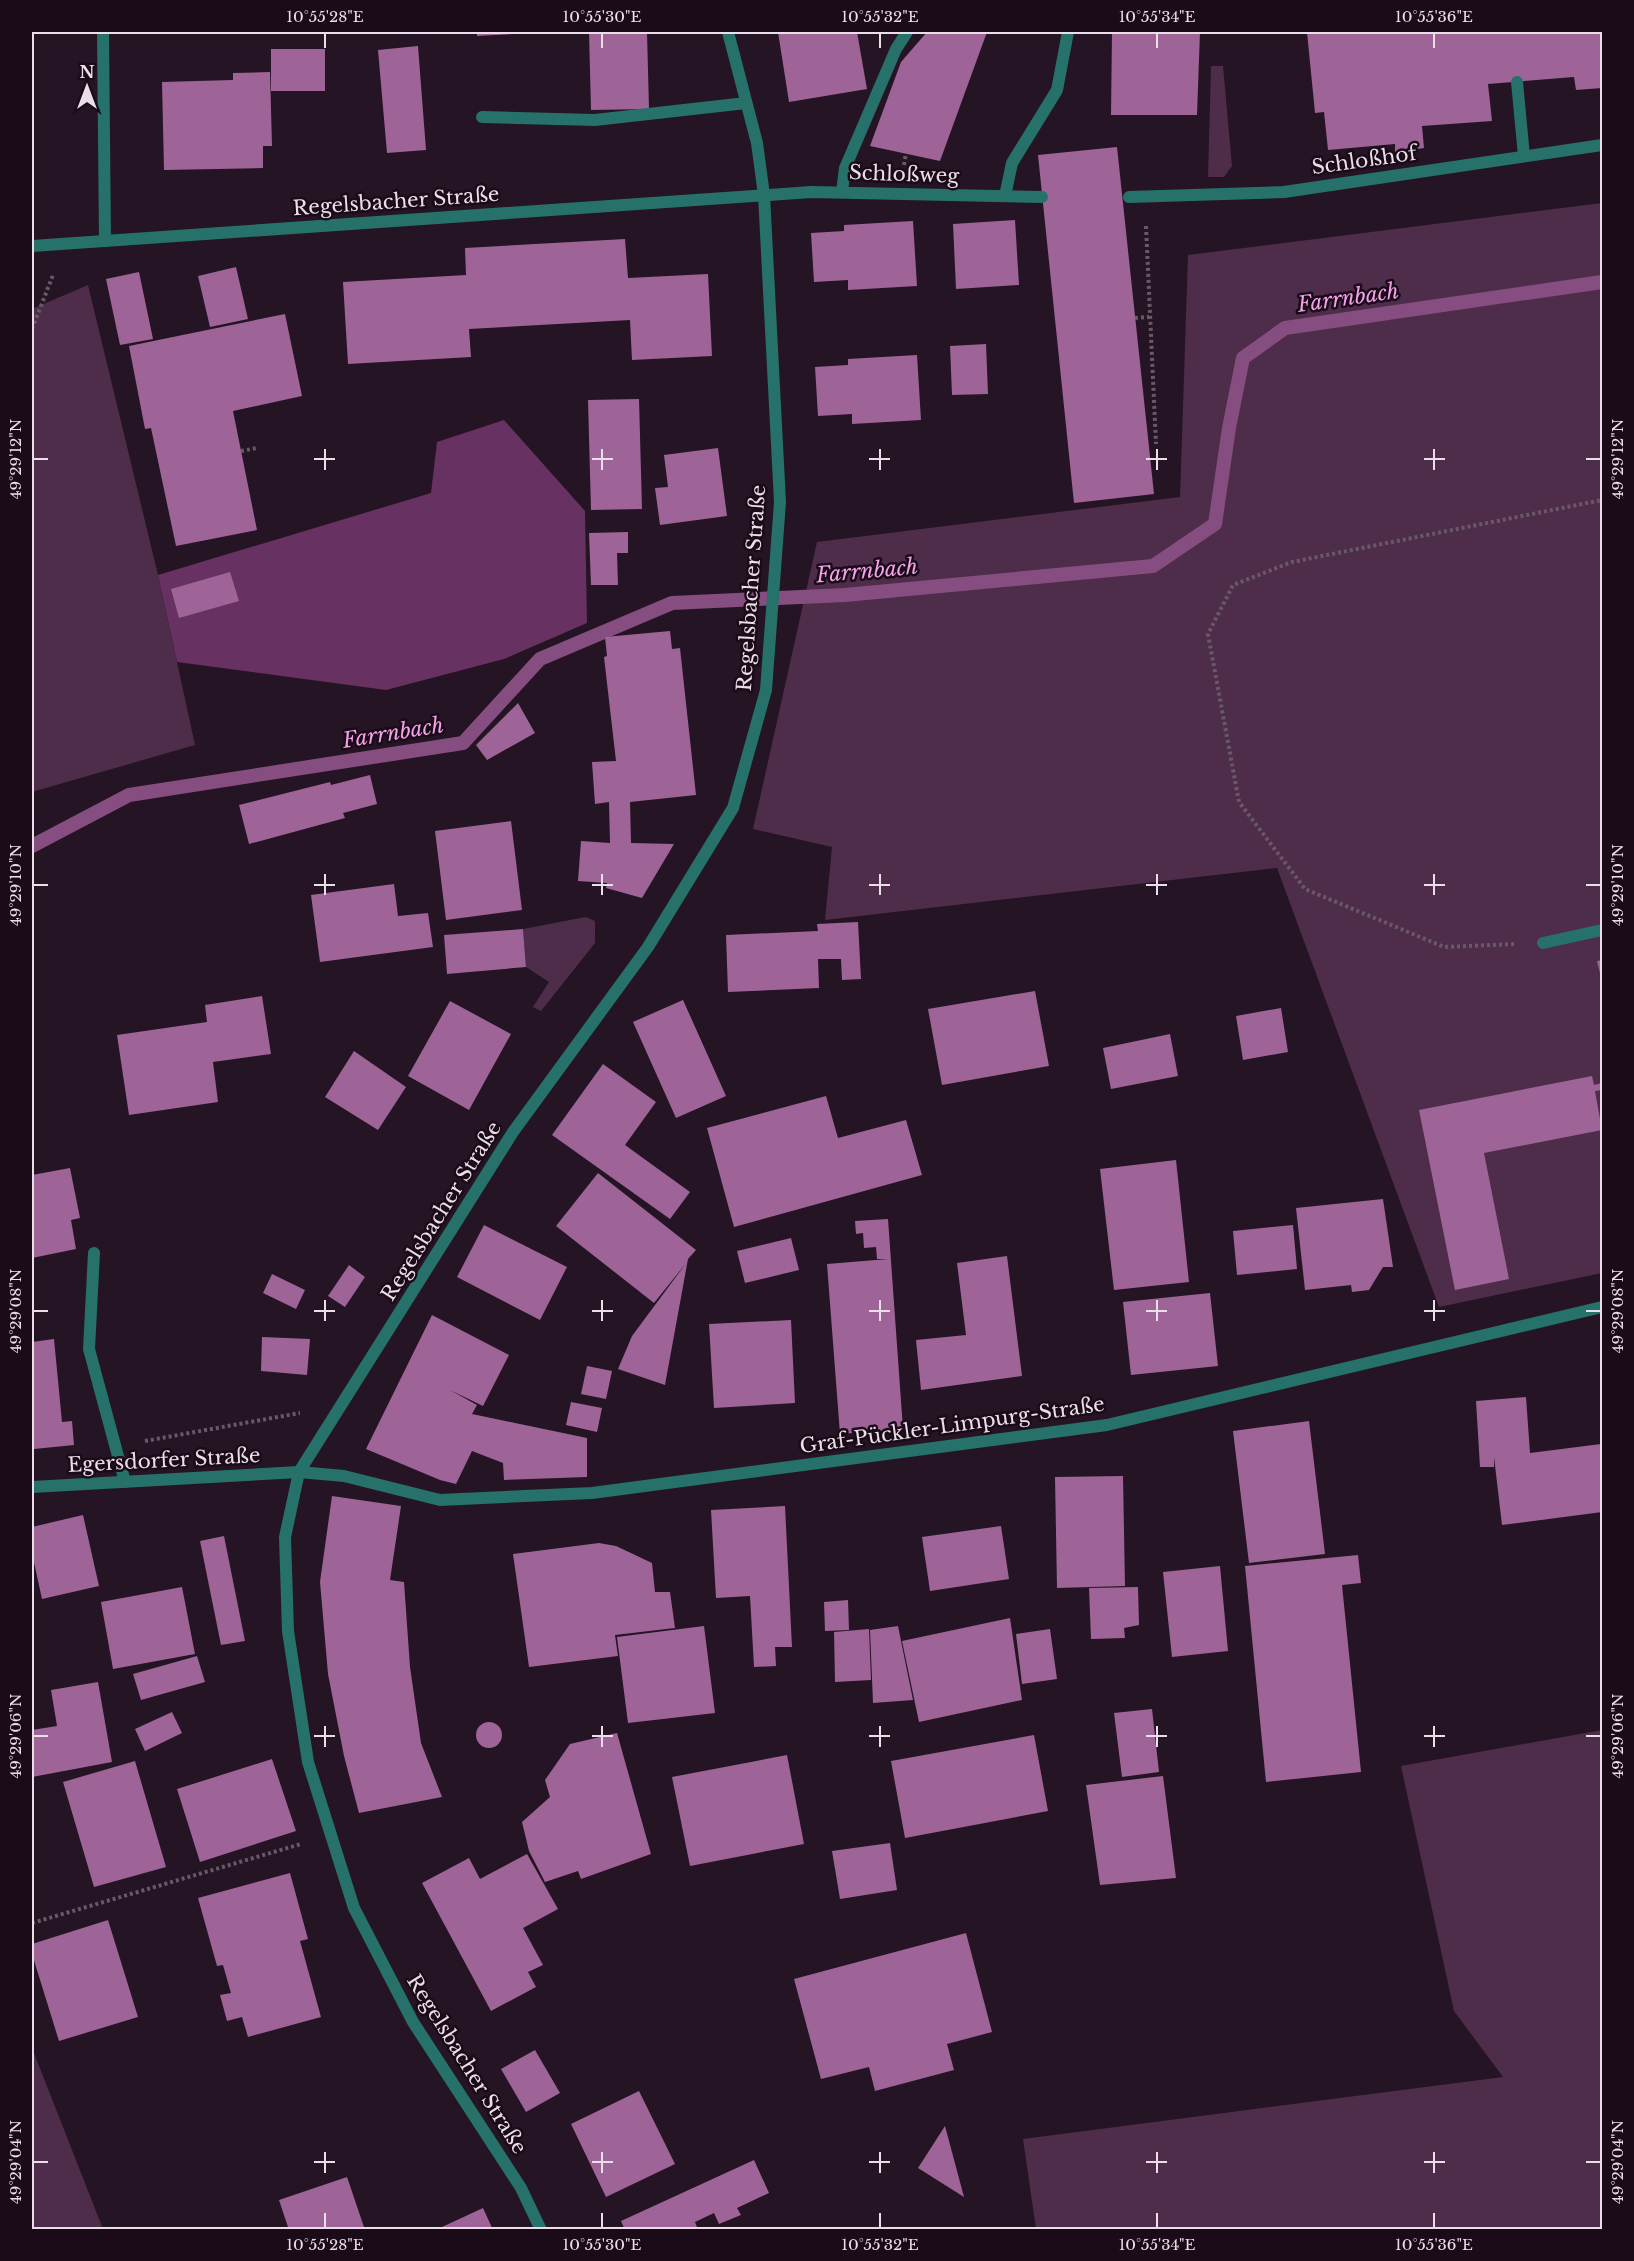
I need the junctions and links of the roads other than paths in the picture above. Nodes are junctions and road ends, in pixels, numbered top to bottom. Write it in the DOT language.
graph roads {
  1 [pos="103,32"];
  2 [pos="728,32"];
  3 [pos="907,32"];
  4 [pos="1068,32"];
  5 [pos="1517,82"];
  6 [pos="746,104"];
  7 [pos="482,117"];
  8 [pos="1602,145"];
  9 [pos="1524,156"];
  10 [pos="842,192"];
  11 [pos="764,195"];
  12 [pos="1005,196"];
  13 [pos="1042,197"];
  14 [pos="1129,197"];
  15 [pos="105,241"];
  16 [pos="32,246"];
  17 [pos="1602,930"];
  18 [pos="1543,943"];
  19 [pos="94,1253"];
  20 [pos="1602,1307"];
  21 [pos="299,1472"];
  22 [pos="125,1482"];
  23 [pos="32,1487"];
  24 [pos="541,2229"];
  1 -- 15 [label="street"];
  2 -- 6 [label="street, Regelsbacher Straße"];
  3 -- 10 [label="street"];
  4 -- 12 [label="street"];
  5 -- 9 [label="street"];
  6 -- 7 [label="street"];
  6 -- 11 [label="street, Regelsbacher Straße"];
  8 -- 9 [label="street, Schloßhof"];
  9 -- 14 [label="street, Schloßhof"];
  10 -- 11 [label="street, Schloßweg"];
  10 -- 12 [label="street, Schloßweg"];
  11 -- 15 [label="street, Regelsbacher Straße"];
  11 -- 21 [label="street, Regelsbacher Straße"];
  12 -- 13 [label="street, Schloßweg"];
  15 -- 16 [label="street, Regelsbacher Straße"];
  17 -- 18 [label="street"];
  19 -- 22 [label="street"];
  20 -- 21 [label="street, Graf-Pückler-Limpurg-Straße"];
  21 -- 22 [label="street, Egersdorfer Straße"];
  21 -- 24 [label="street, Regelsbacher Straße"];
  22 -- 23 [label="street, Egersdorfer Straße"];
}
